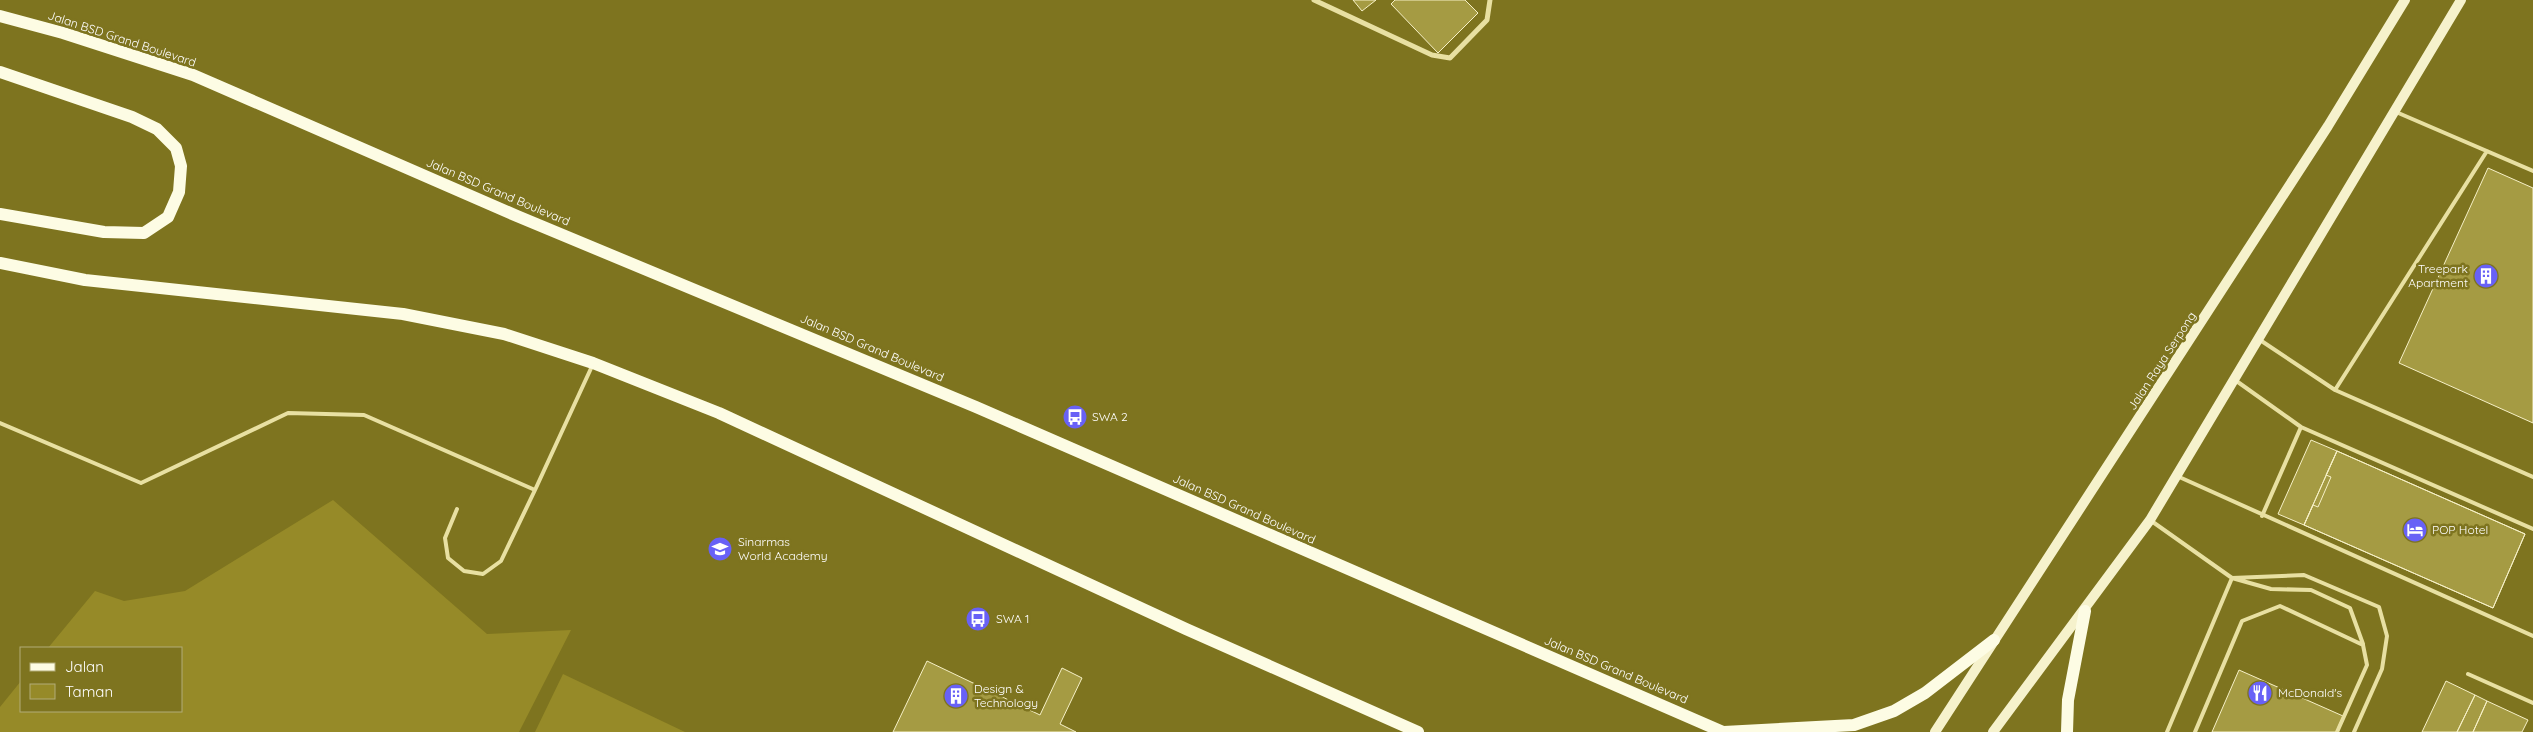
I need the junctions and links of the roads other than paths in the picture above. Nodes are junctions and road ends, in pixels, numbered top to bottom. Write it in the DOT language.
graph roads {
  1 [pos="1314,0"];
  2 [pos="1490,0"];
  3 [pos="2405,0"];
  4 [pos="2461,0"];
  5 [pos="0,16"];
  6 [pos="0,72"];
  7 [pos="2396,112"];
  8 [pos="2487,151"];
  9 [pos="2533,171"];
  10 [pos="0,214"];
  11 [pos="0,263"];
  12 [pos="2260,340"];
  13 [pos="593,363"];
  14 [pos="2235,380"];
  15 [pos="2335,390"];
  16 [pos="0,423"];
  17 [pos="2301,427"];
  18 [pos="2177,476"];
  19 [pos="2533,477"];
  20 [pos="535,490"];
  21 [pos="456,509"];
  22 [pos="2262,516"];
  23 [pos="2150,520"];
  24 [pos="2533,529"];
  25 [pos="2232,578"];
  26 [pos="2085,612"];
  27 [pos="2533,636"];
  28 [pos="1994,640"];
  29 [pos="2363,645"];
  30 [pos="2468,674"];
  31 [pos="2533,703"];
  32 [pos="1418,732"];
  33 [pos="1724,732"];
  34 [pos="1935,732"];
  35 [pos="1993,732"];
  36 [pos="2067,732"];
  37 [pos="2167,732"];
  38 [pos="2195,732"];
  39 [pos="2337,732"];
  40 [pos="2354,732"];
  1 -- 2 [label="street"];
  3 -- 28 [label="main road, Jalan Raya Serpong"];
  4 -- 7 [label="main road"];
  5 -- 33 [label="main road, Jalan BSD Grand Boulevard"];
  6 -- 10 [label="main road"];
  7 -- 8 [label="lane"];
  7 -- 12 [label="main road"];
  8 -- 9 [label="lane"];
  8 -- 15 [label="lane"];
  11 -- 13 [label="main road"];
  12 -- 14 [label="main road"];
  12 -- 15 [label="lane"];
  13 -- 20 [label="lane"];
  13 -- 32 [label="main road"];
  14 -- 17 [label="lane"];
  14 -- 18 [label="main road"];
  15 -- 19 [label="lane"];
  16 -- 20 [label="lane"];
  17 -- 22 [label="lane"];
  17 -- 24 [label="lane"];
  18 -- 22 [label="lane"];
  18 -- 23 [label="main road"];
  20 -- 21 [label="lane"];
  22 -- 27 [label="lane"];
  23 -- 25 [label="lane"];
  23 -- 26 [label="main road"];
  25 -- 29 [label="lane"];
  25 -- 37 [label="lane"];
  25 -- 40 [label="lane"];
  26 -- 35 [label="main road"];
  26 -- 36 [label="main road"];
  28 -- 33 [label="main road"];
  28 -- 34 [label="main road, Jalan Raya Serpong"];
  29 -- 38 [label="lane"];
  29 -- 39 [label="lane"];
  30 -- 31 [label="lane"];
}
